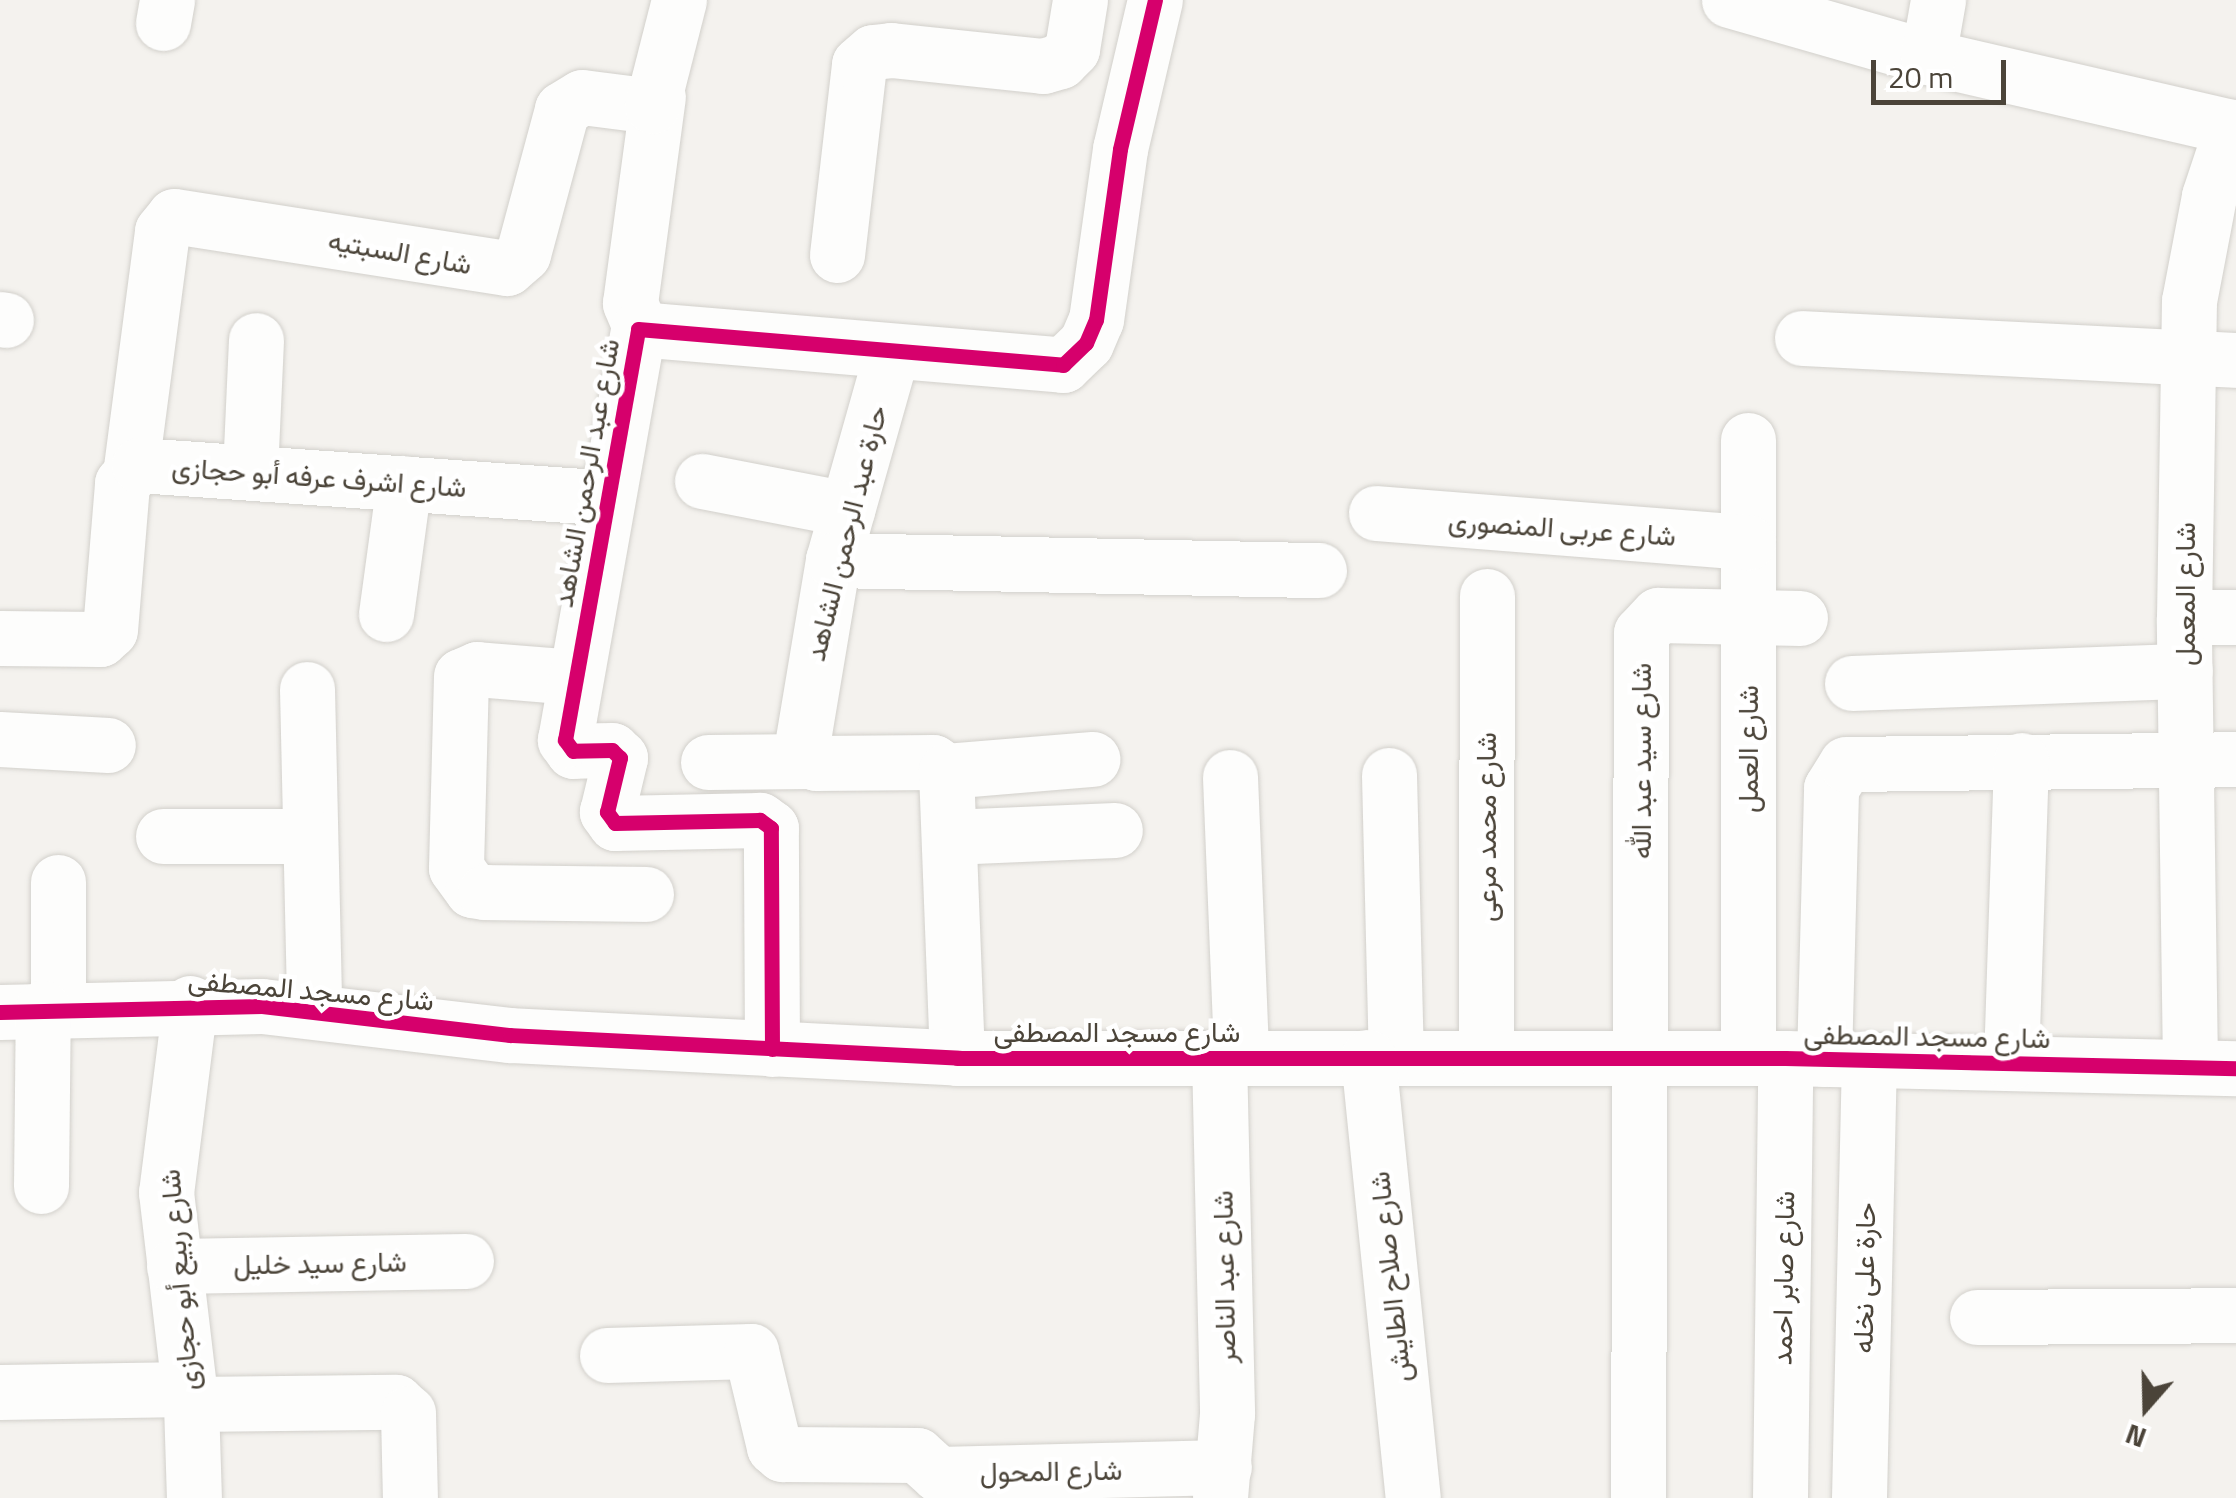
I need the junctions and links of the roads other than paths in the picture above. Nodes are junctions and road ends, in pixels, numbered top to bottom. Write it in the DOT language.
graph roads {
  1 [pos="679,0"];
  2 [pos="1080,0"];
  3 [pos="1154,0"];
  4 [pos="1729,0"];
  5 [pos="1938,0"];
  6 [pos="1928,57"];
  7 [pos="658,96"];
  8 [pos="2234,127"];
  9 [pos="837,255"];
  10 [pos="640,328"];
  11 [pos="1802,338"];
  12 [pos="256,340"];
  13 [pos="892,355"];
  14 [pos="2212,358"];
  15 [pos="1748,440"];
  16 [pos="131,467"];
  17 [pos="250,472"];
  18 [pos="702,481"];
  19 [pos="404,484"];
  20 [pos="607,498"];
  21 [pos="1376,513"];
  22 [pos="840,534"];
  23 [pos="1748,542"];
  24 [pos="1320,570"];
  25 [pos="1487,596"];
  26 [pos="386,614"];
  27 [pos="1774,618"];
  28 [pos="2202,635"];
  29 [pos="0,638"];
  30 [pos="574,676"];
  31 [pos="1852,683"];
  32 [pos="307,689"];
  33 [pos="0,739"];
  34 [pos="108,744"];
  35 [pos="1093,759"];
  36 [pos="2211,759"];
  37 [pos="2021,760"];
  38 [pos="810,761"];
  39 [pos="708,762"];
  40 [pos="946,771"];
  41 [pos="1388,774"];
  42 [pos="1230,777"];
  43 [pos="1115,830"];
  44 [pos="163,836"];
  45 [pos="310,836"];
  46 [pos="950,838"];
  47 [pos="58,882"];
  48 [pos="646,894"];
  49 [pos="190,1002"];
  50 [pos="34,1009"];
  51 [pos="314,1010"];
  52 [pos="772,1049"];
  53 [pos="1230,1056"];
  54 [pos="1382,1057"];
  55 [pos="1486,1057"];
  56 [pos="956,1058"];
  57 [pos="1641,1058"];
  58 [pos="1806,1059"];
  59 [pos="2011,1062"];
  60 [pos="2213,1067"];
  61 [pos="41,1186"];
  62 [pos="466,1261"];
  63 [pos="174,1266"];
  64 [pos="2236,1316"];
  65 [pos="1977,1317"];
  66 [pos="607,1354"];
  67 [pos="0,1392"];
  68 [pos="190,1397"];
  69 [pos="1222,1482"];
  70 [pos="410,1490"];
  71 [pos="194,1498"];
  72 [pos="1413,1498"];
  73 [pos="1638,1498"];
  74 [pos="1780,1498"];
  75 [pos="1859,1498"];
  1 -- 7 [label="street"];
  2 -- 9 [label="street"];
  3 -- 13 [label="street, شارع عبد الرحمن الشاهد"];
  4 -- 6 [label="street"];
  5 -- 6 [label="street"];
  6 -- 8 [label="street"];
  7 -- 10 [label="street"];
  7 -- 16 [label="street, شارع السبتيه"];
  8 -- 14 [label="street, شارع المعمل"];
  10 -- 13 [label="street, شارع عبد الرحمن الشاهد"];
  10 -- 20 [label="street, شارع عبد الرحمن الشاهد"];
  11 -- 14 [label="street"];
  12 -- 17 [label="street"];
  13 -- 22 [label="street, حارة عبد الرحمن الشاهد"];
  14 -- 28 [label="street, شارع المعمل"];
  15 -- 23 [label="street, شارع العمل"];
  16 -- 17 [label="street, شارع اشرف عرفه أبو حجازى"];
  16 -- 29 [label="street, شارع اشرف عرفه أبو حجازى"];
  17 -- 19 [label="street, شارع اشرف عرفه أبو حجازى"];
  18 -- 22 [label="street"];
  19 -- 20 [label="street, شارع اشرف عرفه أبو حجازى"];
  19 -- 26 [label="street"];
  20 -- 30 [label="street, شارع عبد الرحمن الشاهد"];
  21 -- 23 [label="street, شارع عربى المنصورى"];
  22 -- 24 [label="street"];
  22 -- 38 [label="street, حارة عبد الرحمن الشاهد"];
  23 -- 27 [label="street, شارع العمل"];
  25 -- 55 [label="street, شارع محمد مرعى"];
  27 -- 57 [label="street, شارع سيد عبد الله"];
  27 -- 58 [label="street, شارع العمل"];
  28 -- 31 [label="street"];
  28 -- 36 [label="street, شارع المعمل"];
  30 -- 48 [label="street"];
  30 -- 52 [label="street, شارع عبد الرحمن الشاهد"];
  32 -- 45 [label="street"];
  33 -- 34 [label="street"];
  35 -- 40 [label="street"];
  36 -- 37 [label="street"];
  36 -- 60 [label="street, شارع المعمل"];
  37 -- 58 [label="street"];
  37 -- 59 [label="street"];
  38 -- 39 [label="street"];
  38 -- 40 [label="street"];
  40 -- 46 [label="street"];
  41 -- 54 [label="street, شارع صلاح الطايش"];
  42 -- 53 [label="street, شارع عبد الناصر"];
  43 -- 46 [label="street"];
  44 -- 45 [label="street"];
  45 -- 51 [label="street"];
  46 -- 56 [label="street"];
  47 -- 50 [label="street"];
  49 -- 50 [label="street, شارع مسجد المصطفى"];
  49 -- 51 [label="street, شارع مسجد المصطفى"];
  49 -- 63 [label="street, شارع ربيع أبو حجازى"];
  50 -- 61 [label="street"];
  51 -- 52 [label="street, شارع مسجد المصطفى"];
  52 -- 56 [label="street, شارع مسجد المصطفى"];
  53 -- 54 [label="street, شارع مسجد المصطفى"];
  53 -- 56 [label="street, شارع مسجد المصطفى"];
  53 -- 69 [label="street, شارع عبد الناصر"];
  54 -- 55 [label="street, شارع مسجد المصطفى"];
  54 -- 72 [label="street, شارع صلاح الطايش"];
  55 -- 57 [label="street, شارع مسجد المصطفى"];
  57 -- 58 [label="street, شارع مسجد المصطفى"];
  57 -- 73 [label="street"];
  58 -- 59 [label="street, شارع مسجد المصطفى"];
  58 -- 74 [label="street, شارع صابر احمد"];
  58 -- 75 [label="street, حارة على نخله"];
  59 -- 60 [label="street, شارع مسجد المصطفى"];
  62 -- 63 [label="street, شارع سيد خليل"];
  63 -- 68 [label="street, شارع ربيع أبو حجازى"];
  64 -- 65 [label="street"];
  66 -- 69 [label="street, شارع المحول"];
  67 -- 68 [label="street"];
  68 -- 70 [label="street"];
  68 -- 71 [label="street, شارع ربيع أبو حجازى"];
}
